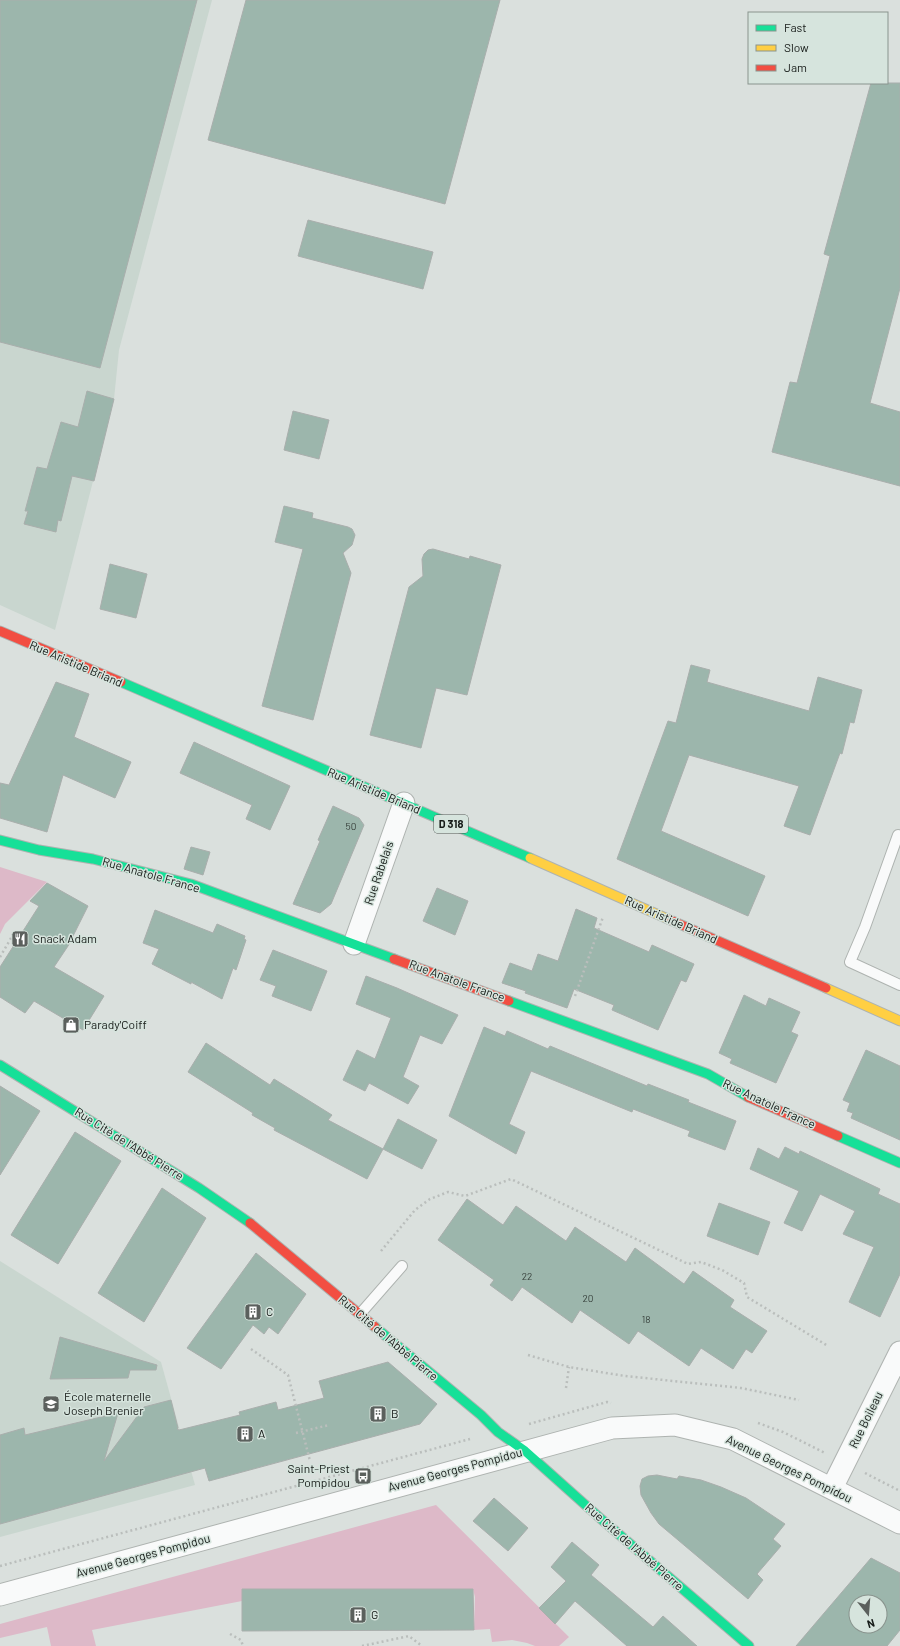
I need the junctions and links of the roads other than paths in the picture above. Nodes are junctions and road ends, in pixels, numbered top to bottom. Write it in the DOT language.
graph roads {
  1 [pos="0,631"];
  2 [pos="404,803"];
  3 [pos="898,835"];
  4 [pos="0,840"];
  5 [pos="354,944"];
  6 [pos="900,985"];
  7 [pos="900,1020"];
  8 [pos="0,1065"];
  9 [pos="900,1163"];
  10 [pos="402,1266"];
  11 [pos="360,1314"];
  12 [pos="900,1352"];
  13 [pos="525,1451"];
  14 [pos="832,1488"];
  15 [pos="900,1523"];
  16 [pos="0,1595"];
  17 [pos="749,1646"];
  1 -- 2 [label="street, Rue Aristide Briand / D 318"];
  2 -- 5 [label="street, Rue Rabelais"];
  2 -- 7 [label="street, Rue Aristide Briand / D 318"];
  3 -- 6 [label="lane"];
  4 -- 5 [label="street, Rue Anatole France"];
  5 -- 9 [label="street, Rue Anatole France"];
  8 -- 11 [label="street, Rue Cité de l'Abbé Pierre"];
  10 -- 11 [label="lane"];
  11 -- 13 [label="street, Rue Cité de l'Abbé Pierre"];
  12 -- 14 [label="street, Rue Boileau"];
  13 -- 14 [label="street, Avenue Georges Pompidou"];
  13 -- 16 [label="street, Avenue Georges Pompidou"];
  13 -- 17 [label="street, Rue Cité de l'Abbé Pierre"];
  14 -- 15 [label="street, Avenue Georges Pompidou"];
}
